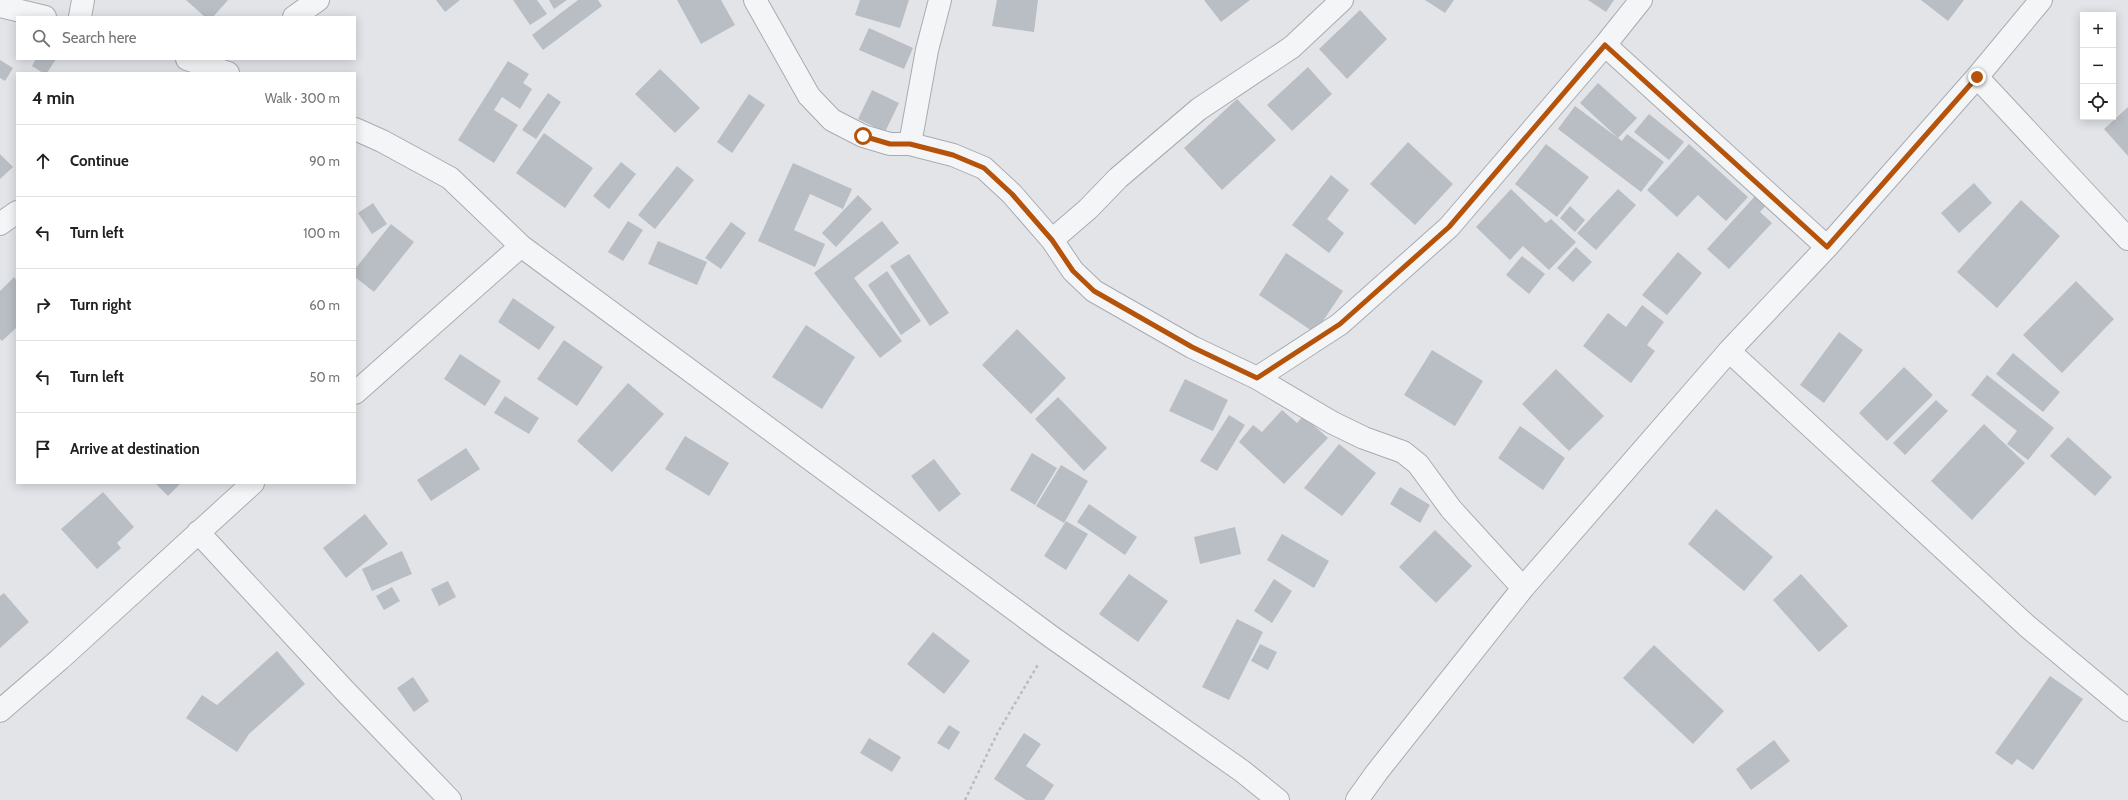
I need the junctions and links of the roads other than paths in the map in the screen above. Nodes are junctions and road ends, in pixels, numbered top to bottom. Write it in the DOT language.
graph roads {
  1 [pos="83,0"];
  2 [pos="318,0"];
  3 [pos="755,0"];
  4 [pos="940,0"];
  5 [pos="1342,0"];
  6 [pos="1641,0"];
  7 [pos="2041,0"];
  8 [pos="0,6"];
  9 [pos="41,16"];
  10 [pos="80,16"];
  11 [pos="295,16"];
  12 [pos="1605,45"];
  13 [pos="191,60"];
  14 [pos="224,69"];
  15 [pos="1977,77"];
  16 [pos="356,129"];
  17 [pos="910,144"];
  18 [pos="16,213"];
  19 [pos="0,224"];
  20 [pos="2128,239"];
  21 [pos="1052,240"];
  22 [pos="521,246"];
  23 [pos="1827,247"];
  24 [pos="1729,351"];
  25 [pos="1257,378"];
  26 [pos="356,392"];
  27 [pos="252,484"];
  28 [pos="198,532"];
  29 [pos="1523,588"];
  30 [pos="2128,710"];
  31 [pos="0,711"];
  32 [pos="450,800"];
  33 [pos="1278,800"];
  34 [pos="1357,800"];
  1 -- 10 [label="street"];
  2 -- 11 [label="street"];
  3 -- 17 [label="street"];
  4 -- 17 [label="street"];
  5 -- 21 [label="street"];
  6 -- 12 [label="street"];
  7 -- 15 [label="street"];
  8 -- 9 [label="street"];
  12 -- 23 [label="street"];
  12 -- 25 [label="street"];
  13 -- 14 [label="street"];
  15 -- 20 [label="street"];
  15 -- 23 [label="street"];
  16 -- 22 [label="street"];
  17 -- 21 [label="street"];
  18 -- 19 [label="street"];
  21 -- 25 [label="street"];
  22 -- 26 [label="street"];
  22 -- 33 [label="street"];
  23 -- 24 [label="street"];
  24 -- 29 [label="street"];
  24 -- 30 [label="street"];
  25 -- 29 [label="street"];
  27 -- 28 [label="street"];
  28 -- 31 [label="street"];
  28 -- 32 [label="street"];
  29 -- 34 [label="street"];
}
